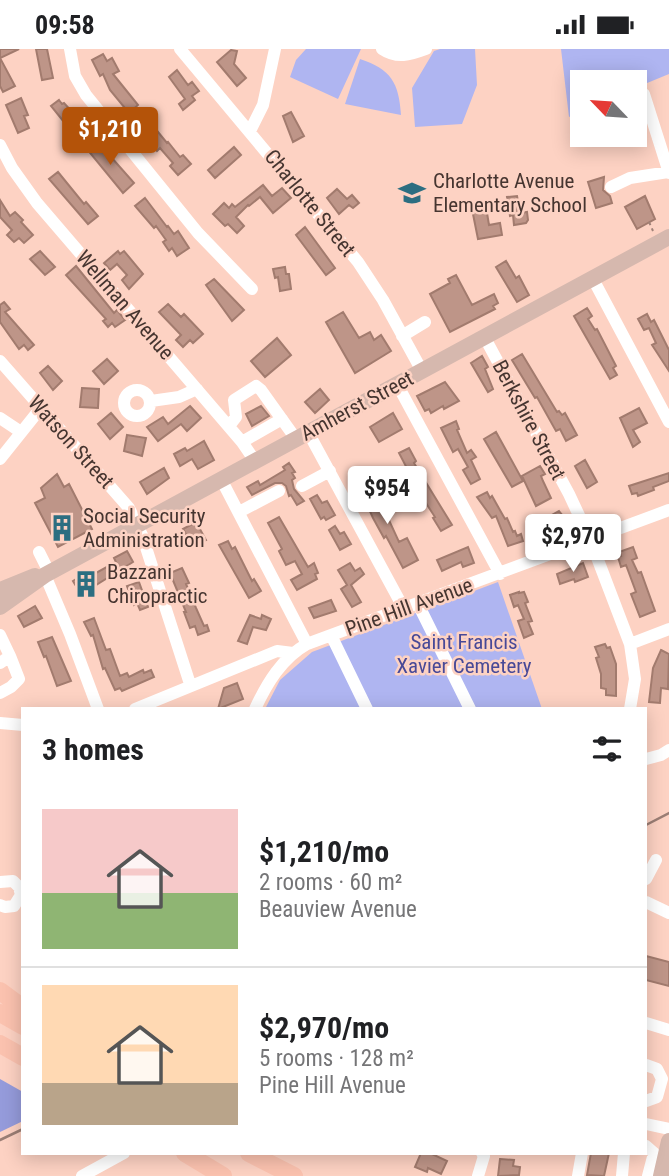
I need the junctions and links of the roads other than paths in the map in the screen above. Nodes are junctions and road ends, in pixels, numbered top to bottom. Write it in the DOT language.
graph roads {
  1 [pos="70,49"];
  2 [pos="180,49"];
  3 [pos="275,49"];
  4 [pos="382,49"];
  5 [pos="426,49"];
  6 [pos="648,106"];
  7 [pos="250,131"];
  8 [pos="0,145"];
  9 [pos="669,172"];
  10 [pos="611,187"];
  11 [pos="662,236"];
  12 [pos="593,279"];
  13 [pos="252,289"];
  14 [pos="425,321"];
  15 [pos="402,336"];
  16 [pos="485,338"];
  17 [pos="0,361"];
  18 [pos="422,371"];
  19 [pos="397,384"];
  20 [pos="197,389"];
  21 [pos="150,401"];
  22 [pos="40,409"];
  23 [pos="0,418"];
  24 [pos="282,419"];
  25 [pos="669,422"];
  26 [pos="229,426"];
  27 [pos="21,432"];
  28 [pos="302,435"];
  29 [pos="242,442"];
  30 [pos="0,459"];
  31 [pos="255,461"];
  32 [pos="330,471"];
  33 [pos="221,479"];
  34 [pos="302,486"];
  35 [pos="279,491"];
  36 [pos="669,510"];
  37 [pos="239,512"];
  38 [pos="138,524"];
  39 [pos="590,539"];
  40 [pos="39,552"];
  41 [pos="47,574"];
  42 [pos="500,574"];
  43 [pos="0,590"];
  44 [pos="418,604"];
  45 [pos="0,607"];
  46 [pos="404,609"];
  47 [pos="669,629"];
  48 [pos="0,635"];
  49 [pos="331,635"];
  50 [pos="307,644"];
  51 [pos="630,644"];
  52 [pos="293,653"];
  53 [pos="5,660"];
  54 [pos="190,684"];
  55 [pos="0,693"];
  56 [pos="260,705"];
  57 [pos="97,707"];
  58 [pos="139,707"];
  59 [pos="366,707"];
  60 [pos="469,707"];
  61 [pos="630,707"];
  62 [pos="0,723"];
  63 [pos="21,725"];
  64 [pos="669,750"];
  65 [pos="647,759"];
  66 [pos="656,860"];
  67 [pos="647,877"];
  68 [pos="0,881"];
  69 [pos="647,902"];
  70 [pos="0,905"];
  71 [pos="669,913"];
  72 [pos="0,991"];
  73 [pos="21,1007"];
  74 [pos="0,1013"];
  75 [pos="647,1023"];
  76 [pos="21,1024"];
  77 [pos="669,1030"];
  78 [pos="0,1044"];
  79 [pos="21,1056"];
  80 [pos="0,1059"];
  81 [pos="647,1065"];
  82 [pos="21,1068"];
  83 [pos="647,1101"];
  84 [pos="647,1129"];
  85 [pos="669,1129"];
  86 [pos="659,1149"];
  87 [pos="120,1155"];
  88 [pos="181,1155"];
  89 [pos="188,1155"];
  90 [pos="242,1155"];
  91 [pos="253,1155"];
  92 [pos="483,1155"];
  93 [pos="582,1155"];
  94 [pos="624,1155"];
  95 [pos="577,1173"];
  96 [pos="82,1176"];
  97 [pos="209,1176"];
  98 [pos="223,1176"];
  99 [pos="277,1176"];
  100 [pos="294,1176"];
  101 [pos="478,1176"];
  102 [pos="622,1176"];
  103 [pos="648,1176"];
  104 [pos="661,1176"];
  1 -- 13 [label="street"];
  2 -- 7 [label="street, Charlotte Street"];
  3 -- 7 [label="street"];
  4 -- 5 [label="street"];
  6 -- 9 [label="street"];
  7 -- 15 [label="street, Charlotte Street"];
  8 -- 20 [label="street, Wellman Avenue"];
  9 -- 10 [label="street"];
  11 -- 12 [label="main road, Amherst Street"];
  12 -- 16 [label="main road, Amherst Street"];
  12 -- 25 [label="street"];
  14 -- 15 [label="street"];
  15 -- 18 [label="street, Charlotte Street"];
  16 -- 18 [label="main road, Amherst Street"];
  16 -- 39 [label="street, Berkshire Street"];
  17 -- 22 [label="street, Watson Street"];
  18 -- 19 [label="main road, Amherst Street"];
  19 -- 28 [label="main road, Amherst Street"];
  19 -- 42 [label="street"];
  20 -- 21 [label="street"];
  20 -- 26 [label="street, Wellman Avenue"];
  22 -- 27 [label="street"];
  22 -- 38 [label="street, Watson Street"];
  23 -- 27 [label="street"];
  24 -- 26 [label="street"];
  24 -- 28 [label="street"];
  24 -- 29 [label="street"];
  26 -- 29 [label="street, Wellman Avenue"];
  27 -- 30 [label="street"];
  28 -- 31 [label="main road, Amherst Street"];
  28 -- 32 [label="street"];
  29 -- 31 [label="street, Wellman Avenue"];
  31 -- 33 [label="main road, Amherst Street"];
  32 -- 34 [label="street"];
  32 -- 46 [label="street"];
  33 -- 37 [label="street"];
  33 -- 38 [label="main road, Amherst Street"];
  35 -- 37 [label="street"];
  36 -- 39 [label="street, Pine Hill Avenue"];
  37 -- 50 [label="street"];
  38 -- 41 [label="main road, Amherst Street"];
  38 -- 54 [label="street, Watson Street"];
  39 -- 42 [label="street, Pine Hill Avenue"];
  39 -- 51 [label="street, Berkshire Street"];
  40 -- 41 [label="street"];
  41 -- 43 [label="main road, Amherst Street"];
  41 -- 45 [label="main road, Amherst Street"];
  41 -- 57 [label="street"];
  42 -- 44 [label="street, Pine Hill Avenue"];
  44 -- 46 [label="street, Pine Hill Avenue"];
  44 -- 60 [label="street"];
  46 -- 49 [label="street, Pine Hill Avenue"];
  47 -- 51 [label="street"];
  48 -- 53 [label="street"];
  49 -- 50 [label="street, Pine Hill Avenue"];
  49 -- 59 [label="street"];
  50 -- 52 [label="street, Pine Hill Avenue"];
  51 -- 61 [label="street, Berkshire Street"];
  52 -- 54 [label="street"];
  52 -- 56 [label="street, Pine Hill Avenue"];
  53 -- 55 [label="street"];
  54 -- 58 [label="street"];
  62 -- 63 [label="street"];
  64 -- 65 [label="street"];
  66 -- 67 [label="street"];
  68 -- 70 [label="street"];
  69 -- 71 [label="street"];
  72 -- 73 [label="highway"];
  74 -- 76 [label="highway"];
  75 -- 77 [label="street"];
  78 -- 79 [label="highway"];
  80 -- 82 [label="highway"];
  81 -- 83 [label="street"];
  84 -- 85 [label="street"];
  86 -- 103 [label="street"];
  86 -- 104 [label="main road"];
  87 -- 96 [label="street"];
  88 -- 97 [label="highway"];
  89 -- 98 [label="highway"];
  90 -- 99 [label="highway"];
  91 -- 100 [label="highway"];
  92 -- 101 [label="street"];
  93 -- 95 [label="street"];
  94 -- 102 [label="street"];
}
